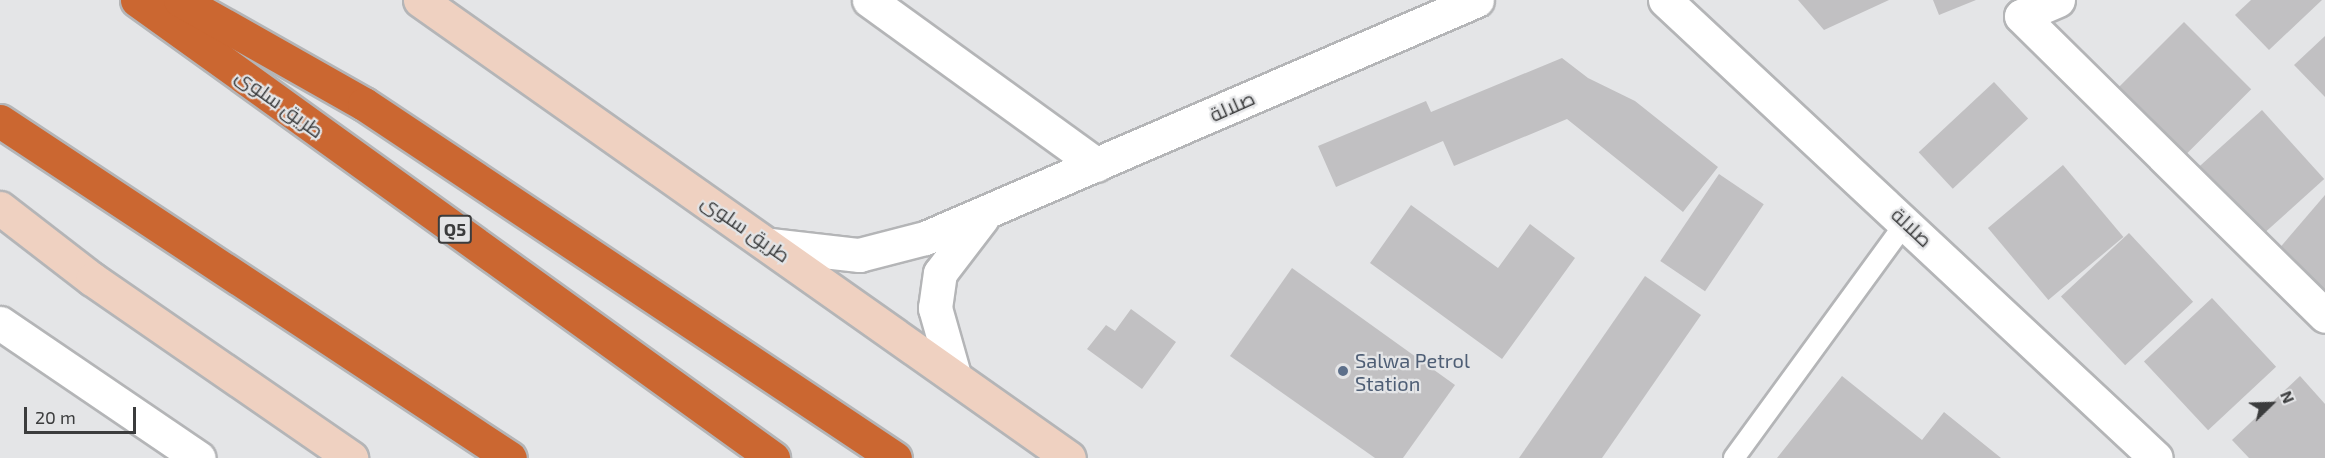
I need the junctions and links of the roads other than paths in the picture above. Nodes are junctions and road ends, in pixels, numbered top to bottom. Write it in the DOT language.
graph roads {
  1 [pos="137,0"];
  2 [pos="180,0"];
  3 [pos="420,0"];
  4 [pos="869,0"];
  5 [pos="1477,0"];
  6 [pos="1665,0"];
  7 [pos="2058,0"];
  8 [pos="0,122"];
  9 [pos="1097,165"];
  10 [pos="0,208"];
  11 [pos="987,212"];
  12 [pos="1906,222"];
  13 [pos="770,244"];
  14 [pos="2325,316"];
  15 [pos="0,323"];
  16 [pos="954,375"];
  17 [pos="2146,454"];
  18 [pos="199,458"];
  19 [pos="351,458"];
  20 [pos="510,458"];
  21 [pos="773,458"];
  22 [pos="895,458"];
  23 [pos="1069,458"];
  24 [pos="1734,458"];
  1 -- 21 [label="highway, طريق سلوى / Q5"];
  2 -- 22 [label="highway"];
  3 -- 13 [label="main road, طريق سلوى"];
  4 -- 9 [label="street"];
  5 -- 9 [label="street, صلالة"];
  6 -- 12 [label="street, صلالة"];
  7 -- 14 [label="street"];
  8 -- 20 [label="highway"];
  9 -- 11 [label="street, صلالة"];
  10 -- 19 [label="main road"];
  11 -- 13 [label="street, صلالة"];
  11 -- 16 [label="street, صلالة"];
  12 -- 17 [label="street, صلالة"];
  12 -- 24 [label="lane"];
  13 -- 16 [label="main road, طريق سلوى"];
  15 -- 18 [label="street"];
  16 -- 23 [label="main road, طريق سلوى"];
}
